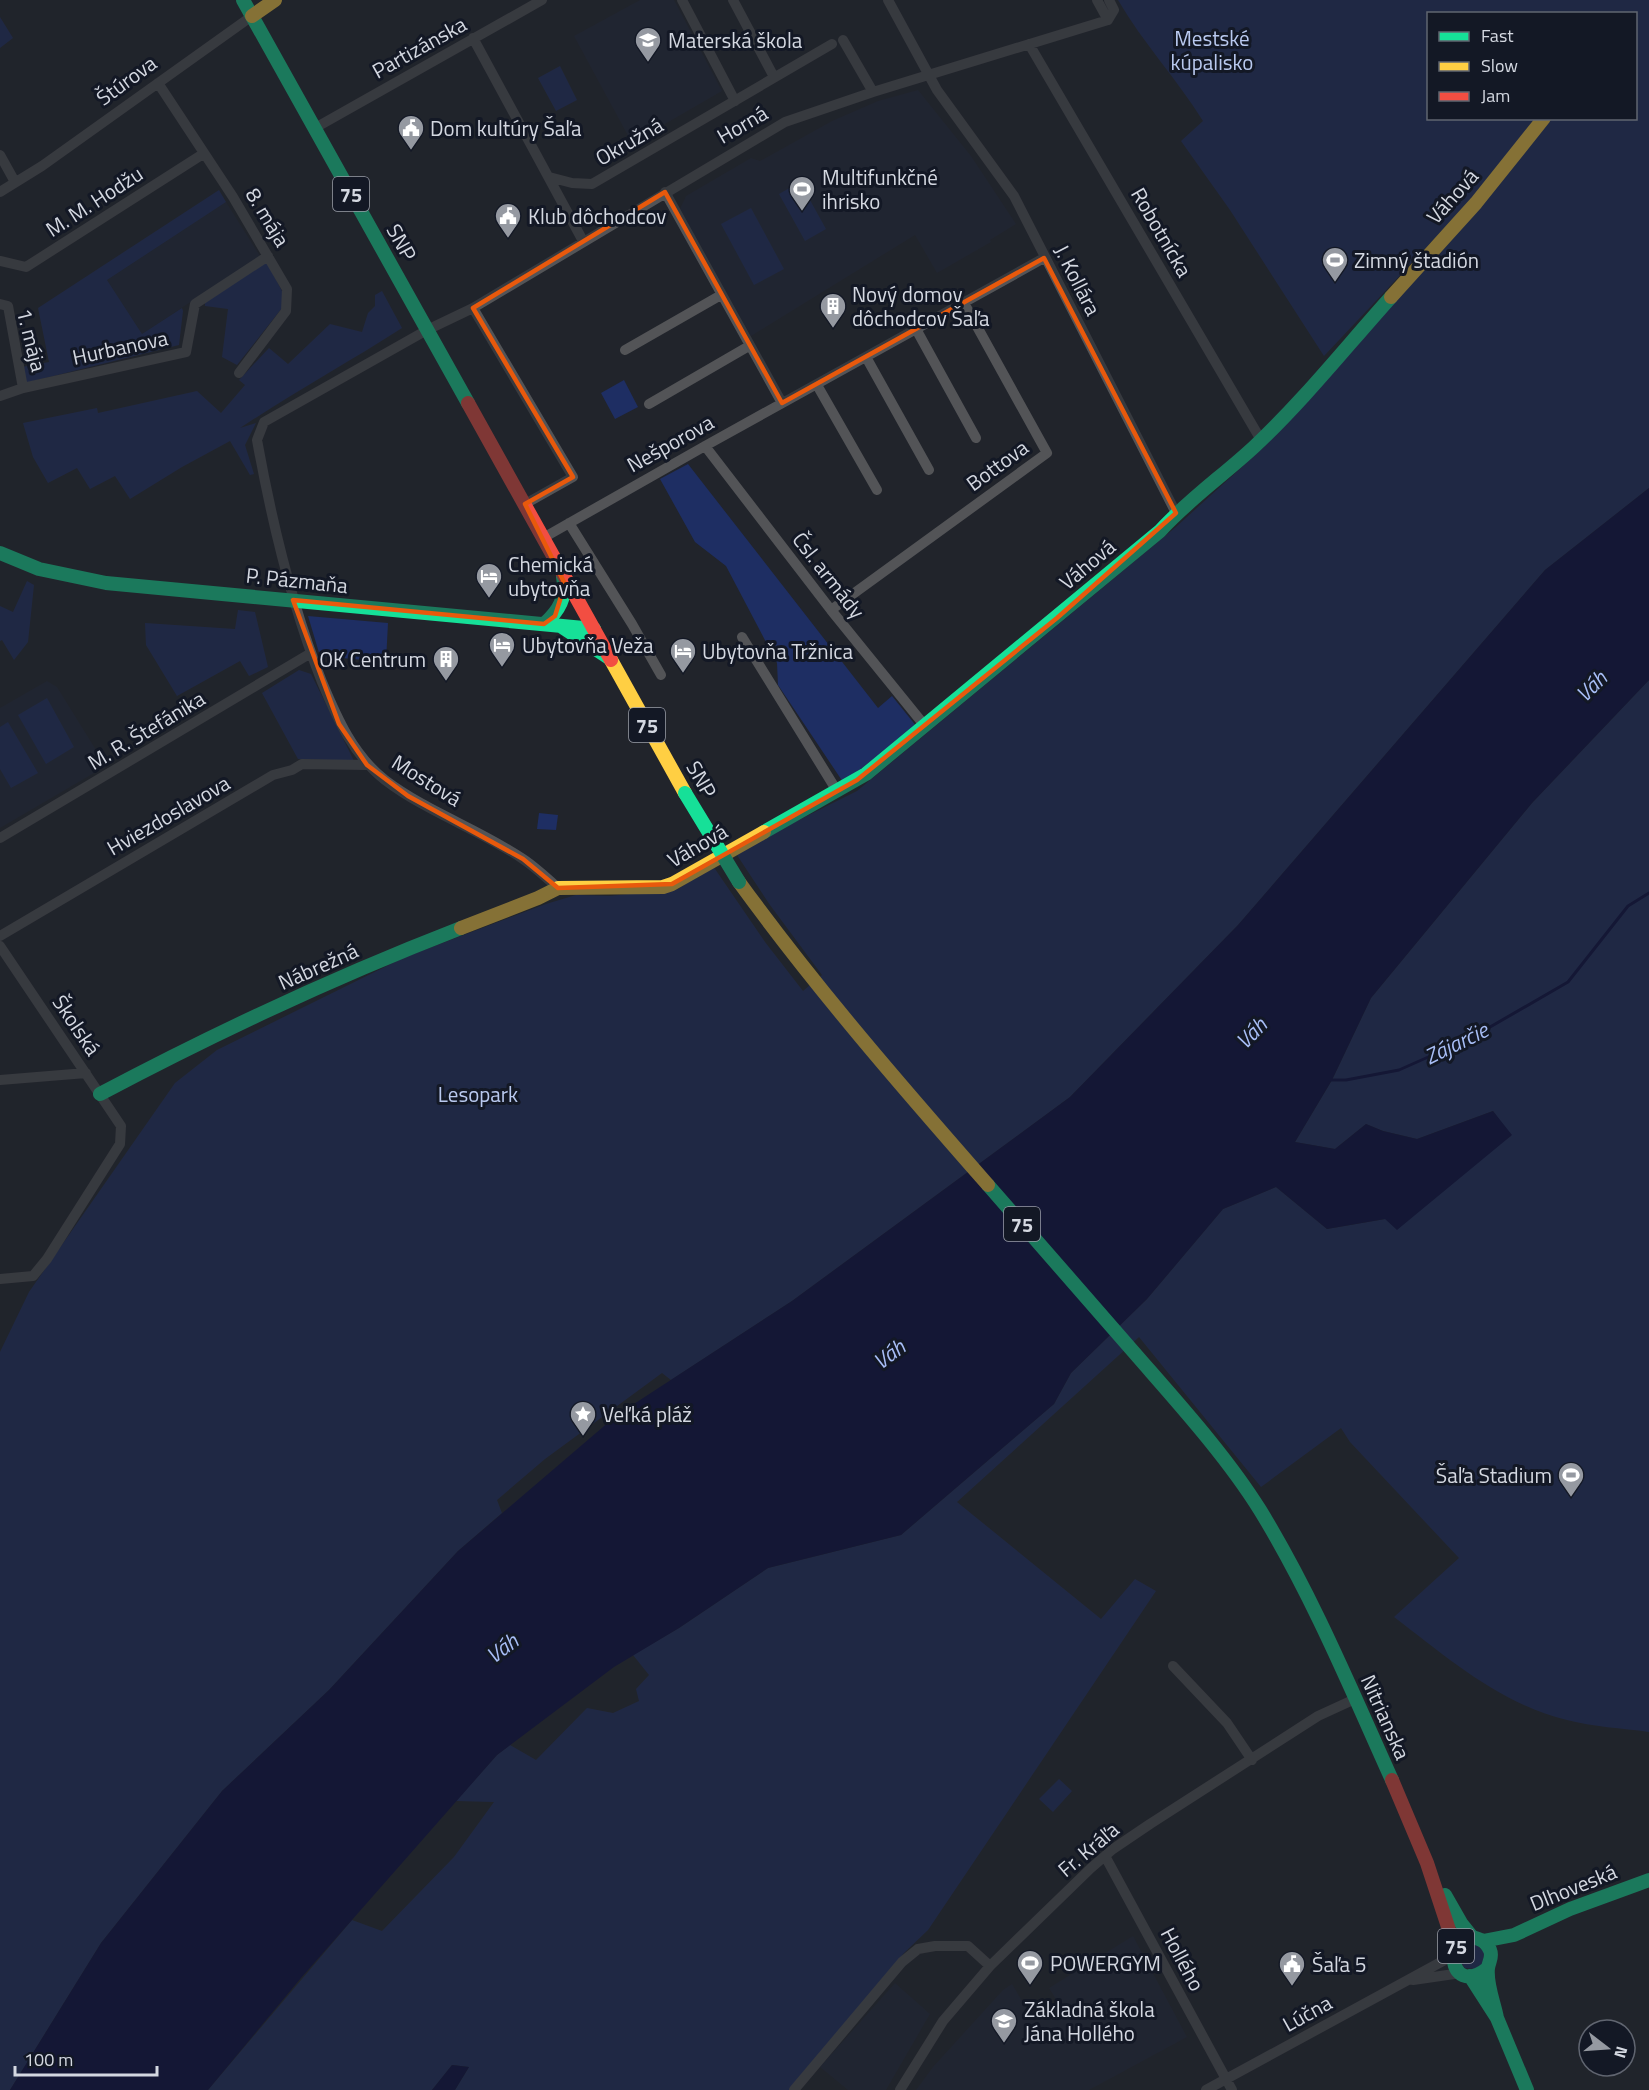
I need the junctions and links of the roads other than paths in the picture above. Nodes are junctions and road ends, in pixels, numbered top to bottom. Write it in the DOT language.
graph roads {
  1 [pos="243,0"];
  2 [pos="275,0"];
  3 [pos="543,0"];
  4 [pos="682,0"];
  5 [pos="733,0"];
  6 [pos="888,0"];
  7 [pos="1097,0"];
  8 [pos="1109,0"];
  9 [pos="252,16"];
  10 [pos="1108,20"];
  11 [pos="473,38"];
  12 [pos="843,40"];
  13 [pos="832,44"];
  14 [pos="1029,44"];
  15 [pos="928,75"];
  16 [pos="774,77"];
  17 [pos="158,83"];
  18 [pos="873,92"];
  19 [pos="735,101"];
  20 [pos="1542,120"];
  21 [pos="315,128"];
  22 [pos="203,154"];
  23 [pos="0,155"];
  24 [pos="549,177"];
  25 [pos="15,182"];
  26 [pos="0,192"];
  27 [pos="665,192"];
  28 [pos="583,241"];
  29 [pos="268,256"];
  30 [pos="1044,258"];
  31 [pos="2,261"];
  32 [pos="721,295"];
  33 [pos="964,303"];
  34 [pos="0,304"];
  35 [pos="472,308"];
  36 [pos="916,329"];
  37 [pos="427,330"];
  38 [pos="411,338"];
  39 [pos="436,345"];
  40 [pos="749,346"];
  41 [pos="625,350"];
  42 [pos="866,357"];
  43 [pos="239,372"];
  44 [pos="817,385"];
  45 [pos="23,388"];
  46 [pos="0,396"];
  47 [pos="649,404"];
  48 [pos="782,404"];
  49 [pos="975,438"];
  50 [pos="1261,440"];
  51 [pos="705,446"];
  52 [pos="929,470"];
  53 [pos="878,490"];
  54 [pos="525,504"];
  55 [pos="1176,513"];
  56 [pos="569,523"];
  57 [pos="543,538"];
  58 [pos="0,553"];
  59 [pos="560,567"];
  60 [pos="293,600"];
  61 [pos="831,610"];
  62 [pos="544,624"];
  63 [pos="561,626"];
  64 [pos="594,629"];
  65 [pos="742,637"];
  66 [pos="311,653"];
  67 [pos="610,658"];
  68 [pos="661,675"];
  69 [pos="925,726"];
  70 [pos="367,765"];
  71 [pos="837,791"];
  72 [pos="0,838"];
  73 [pos="558,888"];
  74 [pos="0,936"];
  75 [pos="0,946"];
  76 [pos="86,1073"];
  77 [pos="0,1080"];
  78 [pos="100,1094"];
  79 [pos="0,1279"];
  80 [pos="1304,1589"];
  81 [pos="1173,1666"];
  82 [pos="1355,1699"];
  83 [pos="1252,1760"];
  84 [pos="1105,1856"];
  85 [pos="1427,1863"];
  86 [pos="1649,1880"];
  87 [pos="1514,1935"];
  88 [pos="1478,1939"];
  89 [pos="1454,1952"];
  90 [pos="1489,1963"];
  91 [pos="990,1966"];
  92 [pos="1466,1975"];
  93 [pos="1407,1981"];
  94 [pos="1497,2018"];
  95 [pos="1226,2079"];
  96 [pos="794,2090"];
  97 [pos="900,2090"];
  98 [pos="1206,2090"];
  99 [pos="1232,2090"];
  100 [pos="1527,2090"];
  1 -- 9 [label="main road, SNP / 75"];
  2 -- 9 [label="main road, Štúrova"];
  3 -- 11 [label="street, Partizánska"];
  4 -- 19 [label="street"];
  5 -- 16 [label="street"];
  6 -- 15 [label="street, J. Kollára"];
  7 -- 10 [label="street"];
  8 -- 10 [label="street"];
  9 -- 17 [label="street, Štúrova"];
  9 -- 21 [label="main road, SNP / 75"];
  10 -- 14 [label="street, Horná"];
  11 -- 21 [label="street, Partizánska"];
  11 -- 24 [label="street"];
  12 -- 18 [label="street"];
  13 -- 16 [label="street, Okružná"];
  14 -- 15 [label="street, Horná"];
  14 -- 50 [label="street, Robotnícka"];
  15 -- 18 [label="street, Horná"];
  15 -- 30 [label="street, J. Kollára"];
  16 -- 19 [label="street, Okružná"];
  17 -- 22 [label="street, 8. mája"];
  17 -- 25 [label="street, Štúrova"];
  18 -- 27 [label="street, Horná"];
  19 -- 24 [label="street, Okružná"];
  20 -- 50 [label="main road, Váhová"];
  21 -- 37 [label="main road, SNP / 75"];
  22 -- 29 [label="street, 8. mája"];
  22 -- 31 [label="street, M. M. Hodžu"];
  23 -- 25 [label="street"];
  24 -- 28 [label="street"];
  25 -- 26 [label="street, Štúrova"];
  27 -- 28 [label="street, Horná"];
  27 -- 32 [label="street"];
  28 -- 35 [label="street, Horná"];
  29 -- 43 [label="street, 8. mája"];
  29 -- 45 [label="street, Hurbanova"];
  30 -- 33 [label="street, Nešporova"];
  30 -- 55 [label="street, J. Kollára"];
  32 -- 40 [label="street"];
  32 -- 41 [label="street"];
  33 -- 36 [label="street, Nešporova"];
  33 -- 61 [label="street, Bottova"];
  34 -- 45 [label="street, 1. mája"];
  35 -- 37 [label="street, Horná"];
  35 -- 54 [label="street"];
  36 -- 42 [label="street, Nešporova"];
  36 -- 49 [label="street"];
  37 -- 38 [label="street, Horná"];
  37 -- 39 [label="main road, SNP / 75"];
  38 -- 39 [label="street"];
  38 -- 60 [label="street, Mostová"];
  39 -- 54 [label="main road, SNP / 75"];
  40 -- 47 [label="street"];
  40 -- 48 [label="street"];
  42 -- 44 [label="street, Nešporova"];
  42 -- 52 [label="street"];
  44 -- 48 [label="street, Nešporova"];
  44 -- 53 [label="street"];
  45 -- 46 [label="street, Hurbanova"];
  48 -- 51 [label="street, Nešporova"];
  50 -- 55 [label="main road, Váhová"];
  51 -- 56 [label="street, Nešporova"];
  51 -- 61 [label="street, Čsl. armády"];
  54 -- 57 [label="main road, SNP / 75"];
  55 -- 69 [label="main road, Váhová"];
  56 -- 57 [label="street, Nešporova"];
  56 -- 68 [label="street"];
  57 -- 59 [label="main road, SNP / 75"];
  58 -- 60 [label="main road, P. Pázmaňa"];
  59 -- 62 [label="main road"];
  59 -- 64 [label="main road, SNP / 75"];
  60 -- 62 [label="main road, P. Pázmaňa"];
  60 -- 66 [label="street, Mostová"];
  61 -- 69 [label="street, Čsl. armády"];
  62 -- 63 [label="main road, P. Pázmaňa"];
  63 -- 64 [label="main road, P. Pázmaňa"];
  63 -- 67 [label="main road"];
  64 -- 67 [label="main road, SNP / 75"];
  65 -- 71 [label="street"];
  66 -- 70 [label="street, Mostová"];
  66 -- 72 [label="street, M. R. Štefánika"];
  67 -- 80 [label="main road, SNP / 75, bridge"];
  69 -- 71 [label="main road, Váhová"];
  70 -- 73 [label="street, Mostová"];
  70 -- 74 [label="street, Hviezdoslavova"];
  71 -- 73 [label="main road, Váhová"];
  73 -- 78 [label="main road, Nábrežná"];
  75 -- 76 [label="street, Školská"];
  76 -- 77 [label="street"];
  76 -- 78 [label="street, Školská"];
  78 -- 79 [label="street, Školská"];
  80 -- 82 [label="main road, Nitrianska / 75"];
  81 -- 83 [label="street"];
  82 -- 83 [label="street, Fr. Kráľa"];
  82 -- 85 [label="main road, Nitrianska / 75"];
  83 -- 84 [label="street, Fr. Kráľa"];
  84 -- 91 [label="street, Fr. Kráľa"];
  84 -- 95 [label="street, Hollého"];
  85 -- 88 [label="main road, Nitrianska / 75"];
  85 -- 89 [label="main road, Nitrianska / 75"];
  86 -- 87 [label="main road, Dlhoveská"];
  87 -- 88 [label="main road, Dlhoveská"];
  87 -- 90 [label="main road, Dlhoveská"];
  88 -- 89 [label="main road, 75"];
  88 -- 90 [label="main road, Nitrianska / 75"];
  89 -- 92 [label="main road, Nitrianska / 75"];
  89 -- 93 [label="street, Lúčna"];
  90 -- 92 [label="main road, 75"];
  90 -- 94 [label="main road, Nitrianska / 75"];
  91 -- 96 [label="street"];
  91 -- 97 [label="street, Fr. Kráľa"];
  92 -- 93 [label="street, Lúčna"];
  92 -- 94 [label="main road, Nitrianska / 75"];
  93 -- 95 [label="street, Lúčna"];
  94 -- 100 [label="main road, Nitrianska / 75"];
  95 -- 98 [label="street"];
  95 -- 99 [label="street, Hollého"];
}
